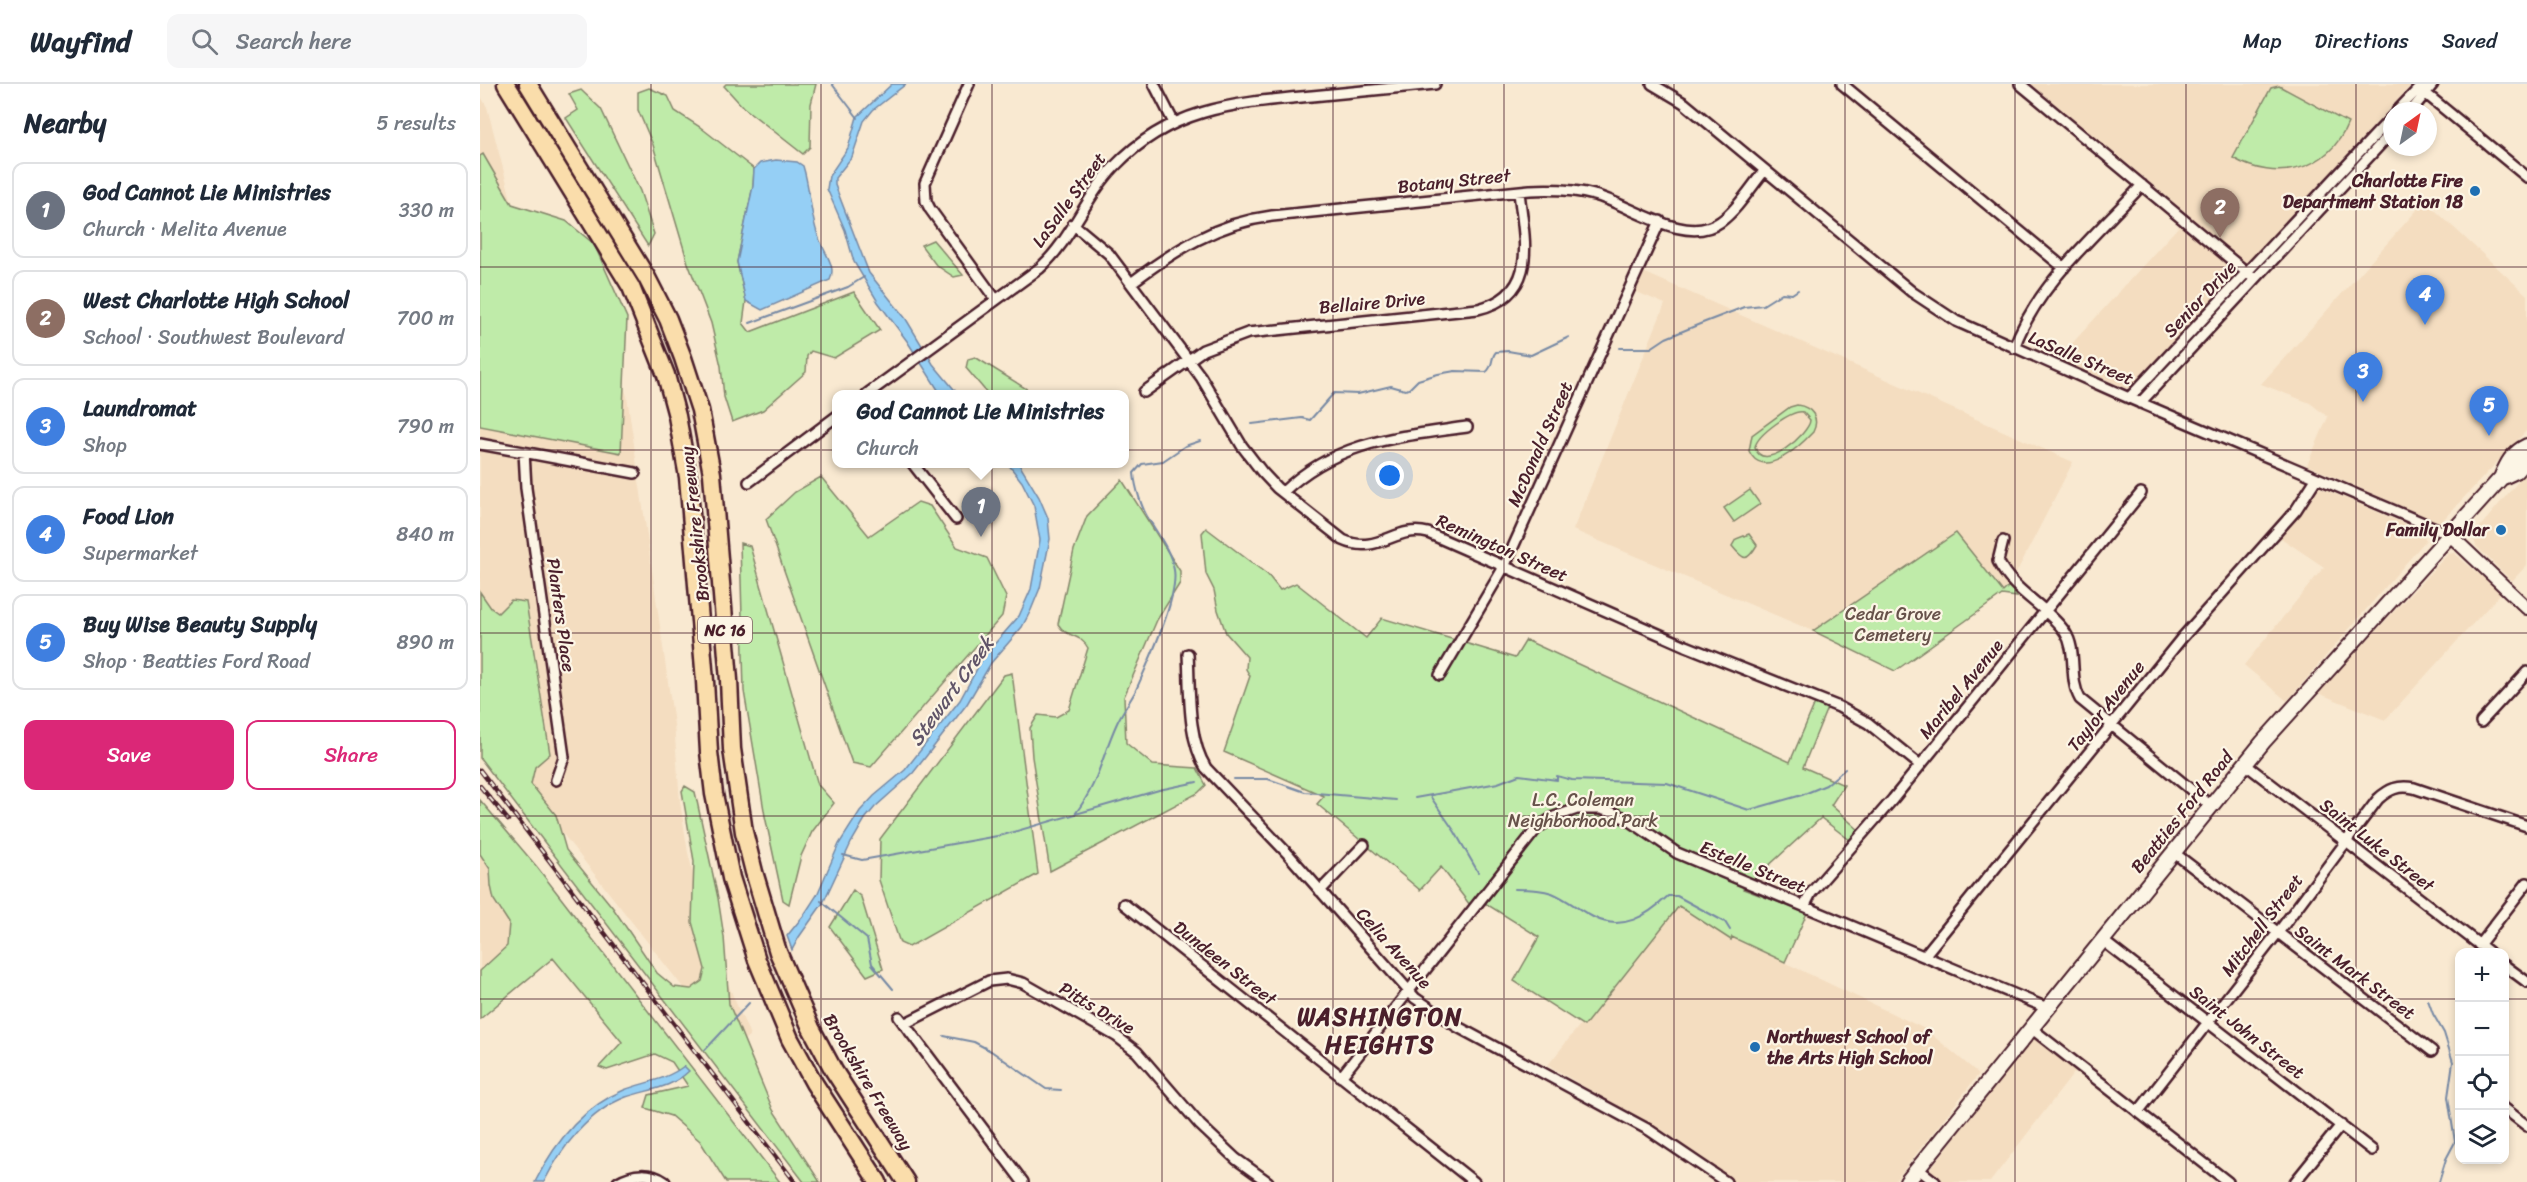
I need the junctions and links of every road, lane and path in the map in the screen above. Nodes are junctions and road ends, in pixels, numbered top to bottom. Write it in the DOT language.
graph roads {
  1 [pos="506,84"];
  2 [pos="528,84"];
  3 [pos="969,84"];
  4 [pos="1154,84"];
  5 [pos="1435,84"];
  6 [pos="1652,84"];
  7 [pos="1842,84"];
  8 [pos="2020,84"];
  9 [pos="2433,84"];
  10 [pos="2423,89"];
  11 [pos="2408,102"];
  12 [pos="1174,123"];
  13 [pos="2383,127"];
  14 [pos="2383,142"];
  15 [pos="1765,170"];
  16 [pos="2527,177"];
  17 [pos="2142,185"];
  18 [pos="1519,192"];
  19 [pos="1660,221"];
  20 [pos="1073,224"];
  21 [pos="2064,268"];
  22 [pos="2247,272"];
  23 [pos="2255,279"];
  24 [pos="1131,283"];
  25 [pos="996,300"];
  26 [pos="2014,348"];
  27 [pos="1189,360"];
  28 [pos="872,390"];
  29 [pos="1144,392"];
  30 [pos="2129,398"];
  31 [pos="2140,403"];
  32 [pos="832,420"];
  33 [pos="1467,427"];
  34 [pos="480,444"];
  35 [pos="2527,446"];
  36 [pos="524,452"];
  37 [pos="2527,459"];
  38 [pos="915,468"];
  39 [pos="635,473"];
  40 [pos="2501,478"];
  41 [pos="2316,479"];
  42 [pos="749,482"];
  43 [pos="1283,492"];
  44 [pos="2141,493"];
  45 [pos="956,519"];
  46 [pos="2449,534"];
  47 [pos="2002,541"];
  48 [pos="1504,567"];
  49 [pos="2527,608"];
  50 [pos="2045,612"];
  51 [pos="1188,654"];
  52 [pos="2527,672"];
  53 [pos="1440,675"];
  54 [pos="2481,722"];
  55 [pos="2112,725"];
  56 [pos="2245,764"];
  57 [pos="1920,765"];
  58 [pos="556,780"];
  59 [pos="2211,806"];
  60 [pos="2527,826"];
  61 [pos="2345,842"];
  62 [pos="1364,845"];
  63 [pos="2173,852"];
  64 [pos="2527,883"];
  65 [pos="1320,891"];
  66 [pos="1124,904"];
  67 [pos="1805,905"];
  68 [pos="2277,933"];
  69 [pos="2102,940"];
  70 [pos="2480,945"];
  71 [pos="2484,948"];
  72 [pos="1924,956"];
  73 [pos="2509,968"];
  74 [pos="2527,982"];
  75 [pos="1409,992"];
  76 [pos="2047,1008"];
  77 [pos="2209,1023"];
  78 [pos="2031,1028"];
  79 [pos="2432,1051"];
  80 [pos="1341,1077"];
  81 [pos="2507,1110"];
  82 [pos="2138,1112"];
  83 [pos="2341,1125"];
  84 [pos="2527,1126"];
  85 [pos="2372,1150"];
  86 [pos="1917,1168"];
  87 [pos="1471,1181"];
  88 [pos="618,1182"];
  89 [pos="665,1182"];
  90 [pos="878,1182"];
  91 [pos="906,1182"];
  92 [pos="1023,1182"];
  93 [pos="1268,1182"];
  94 [pos="1726,1182"];
  95 [pos="1906,1182"];
  96 [pos="1935,1182"];
  97 [pos="2228,1182"];
  98 [pos="2295,1182"];
  1 -- 90 [label="highway, Brookshire Freeway / NC 16"];
  2 -- 91 [label="highway, Brookshire Freeway / NC 16"];
  3 -- 25 [label="street"];
  4 -- 12 [label="street"];
  5 -- 12 [label="street, LaSalle Street"];
  6 -- 15 [label="street, LaSalle Street"];
  7 -- 21 [label="street"];
  8 -- 17 [label="street"];
  9 -- 10 [label="street"];
  10 -- 11 [label="street"];
  10 -- 16 [label="street"];
  12 -- 20 [label="street, LaSalle Street"];
  13 -- 22 [label="street, Senior Drive"];
  14 -- 23 [label="street, Senior Drive"];
  15 -- 19 [label="street, Botany Street"];
  15 -- 26 [label="street, LaSalle Street"];
  17 -- 21 [label="street"];
  17 -- 22 [label="street"];
  18 -- 19 [label="street, Botany Street"];
  18 -- 24 [label="street, Botany Street"];
  18 -- 27 [label="street, Bellaire Drive"];
  19 -- 48 [label="street, McDonald Street"];
  20 -- 24 [label="street, Remington Street"];
  20 -- 25 [label="street, LaSalle Street"];
  21 -- 26 [label="street"];
  22 -- 23 [label="street"];
  22 -- 30 [label="street, Senior Drive"];
  23 -- 31 [label="street, Senior Drive"];
  24 -- 27 [label="street, Remington Street"];
  25 -- 28 [label="street, LaSalle Street"];
  26 -- 30 [label="street, LaSalle Street"];
  27 -- 29 [label="street, Bellaire Drive"];
  27 -- 43 [label="street, Remington Street"];
  30 -- 31 [label="street, LaSalle Street"];
  31 -- 41 [label="street, LaSalle Street"];
  32 -- 42 [label="street"];
  33 -- 43 [label="street"];
  34 -- 36 [label="street"];
  35 -- 40 [label="main road, Beatties Ford Road"];
  36 -- 39 [label="street"];
  36 -- 58 [label="street, Planters Place"];
  37 -- 40 [label="main road, Beatties Ford Road"];
  38 -- 45 [label="street"];
  40 -- 46 [label="main road, Beatties Ford Road"];
  41 -- 46 [label="street, LaSalle Street"];
  41 -- 55 [label="street, Taylor Avenue"];
  43 -- 48 [label="street, Remington Street"];
  44 -- 50 [label="street, Maribel Avenue"];
  46 -- 49 [label="street, LaSalle Street"];
  46 -- 56 [label="main road, Beatties Ford Road"];
  47 -- 50 [label="street"];
  48 -- 53 [label="street, McDonald Street"];
  48 -- 57 [label="street, Remington Street"];
  50 -- 55 [label="street"];
  50 -- 57 [label="street, Maribel Avenue"];
  51 -- 65 [label="street, Celia Avenue"];
  52 -- 54 [label="street"];
  55 -- 59 [label="street"];
  55 -- 72 [label="street, Taylor Avenue"];
  56 -- 59 [label="main road, Beatties Ford Road"];
  56 -- 61 [label="street, Saint Luke Street"];
  57 -- 67 [label="street, Maribel Avenue"];
  59 -- 63 [label="main road, Beatties Ford Road"];
  60 -- 61 [label="street, Mitchell Street"];
  61 -- 68 [label="street, Mitchell Street"];
  61 -- 70 [label="street, Saint Luke Street"];
  62 -- 65 [label="street"];
  63 -- 68 [label="street, Saint Mark Street"];
  63 -- 69 [label="main road, Beatties Ford Road"];
  64 -- 70 [label="street"];
  65 -- 75 [label="street, Celia Avenue"];
  66 -- 80 [label="street, Dundeen Street"];
  67 -- 72 [label="street, Estelle Street"];
  67 -- 75 [label="street, Estelle Street"];
  68 -- 77 [label="street, Mitchell Street"];
  68 -- 79 [label="street, Saint Mark Street"];
  69 -- 76 [label="main road, Beatties Ford Road"];
  69 -- 77 [label="street, Saint John Street"];
  70 -- 71 [label="street, Saint Luke Street"];
  72 -- 76 [label="street, Estelle Street"];
  73 -- 74 [label="street"];
  75 -- 80 [label="street, Estelle Street"];
  75 -- 94 [label="street, Celia Avenue"];
  76 -- 78 [label="main road, Beatties Ford Road"];
  77 -- 82 [label="street, Mitchell Street"];
  77 -- 83 [label="street, Saint John Street"];
  78 -- 82 [label="street"];
  78 -- 86 [label="main road, Beatties Ford Road"];
  80 -- 87 [label="street, Dundeen Street"];
  81 -- 84 [label="street"];
  82 -- 97 [label="street"];
  83 -- 85 [label="street, Saint John Street"];
  83 -- 98 [label="street"];
  86 -- 95 [label="main road, Beatties Ford Road"];
  86 -- 96 [label="street"];
  88 -- 89 [label="street"];
  92 -- 93 [label="street, Pitts Drive"];
}
